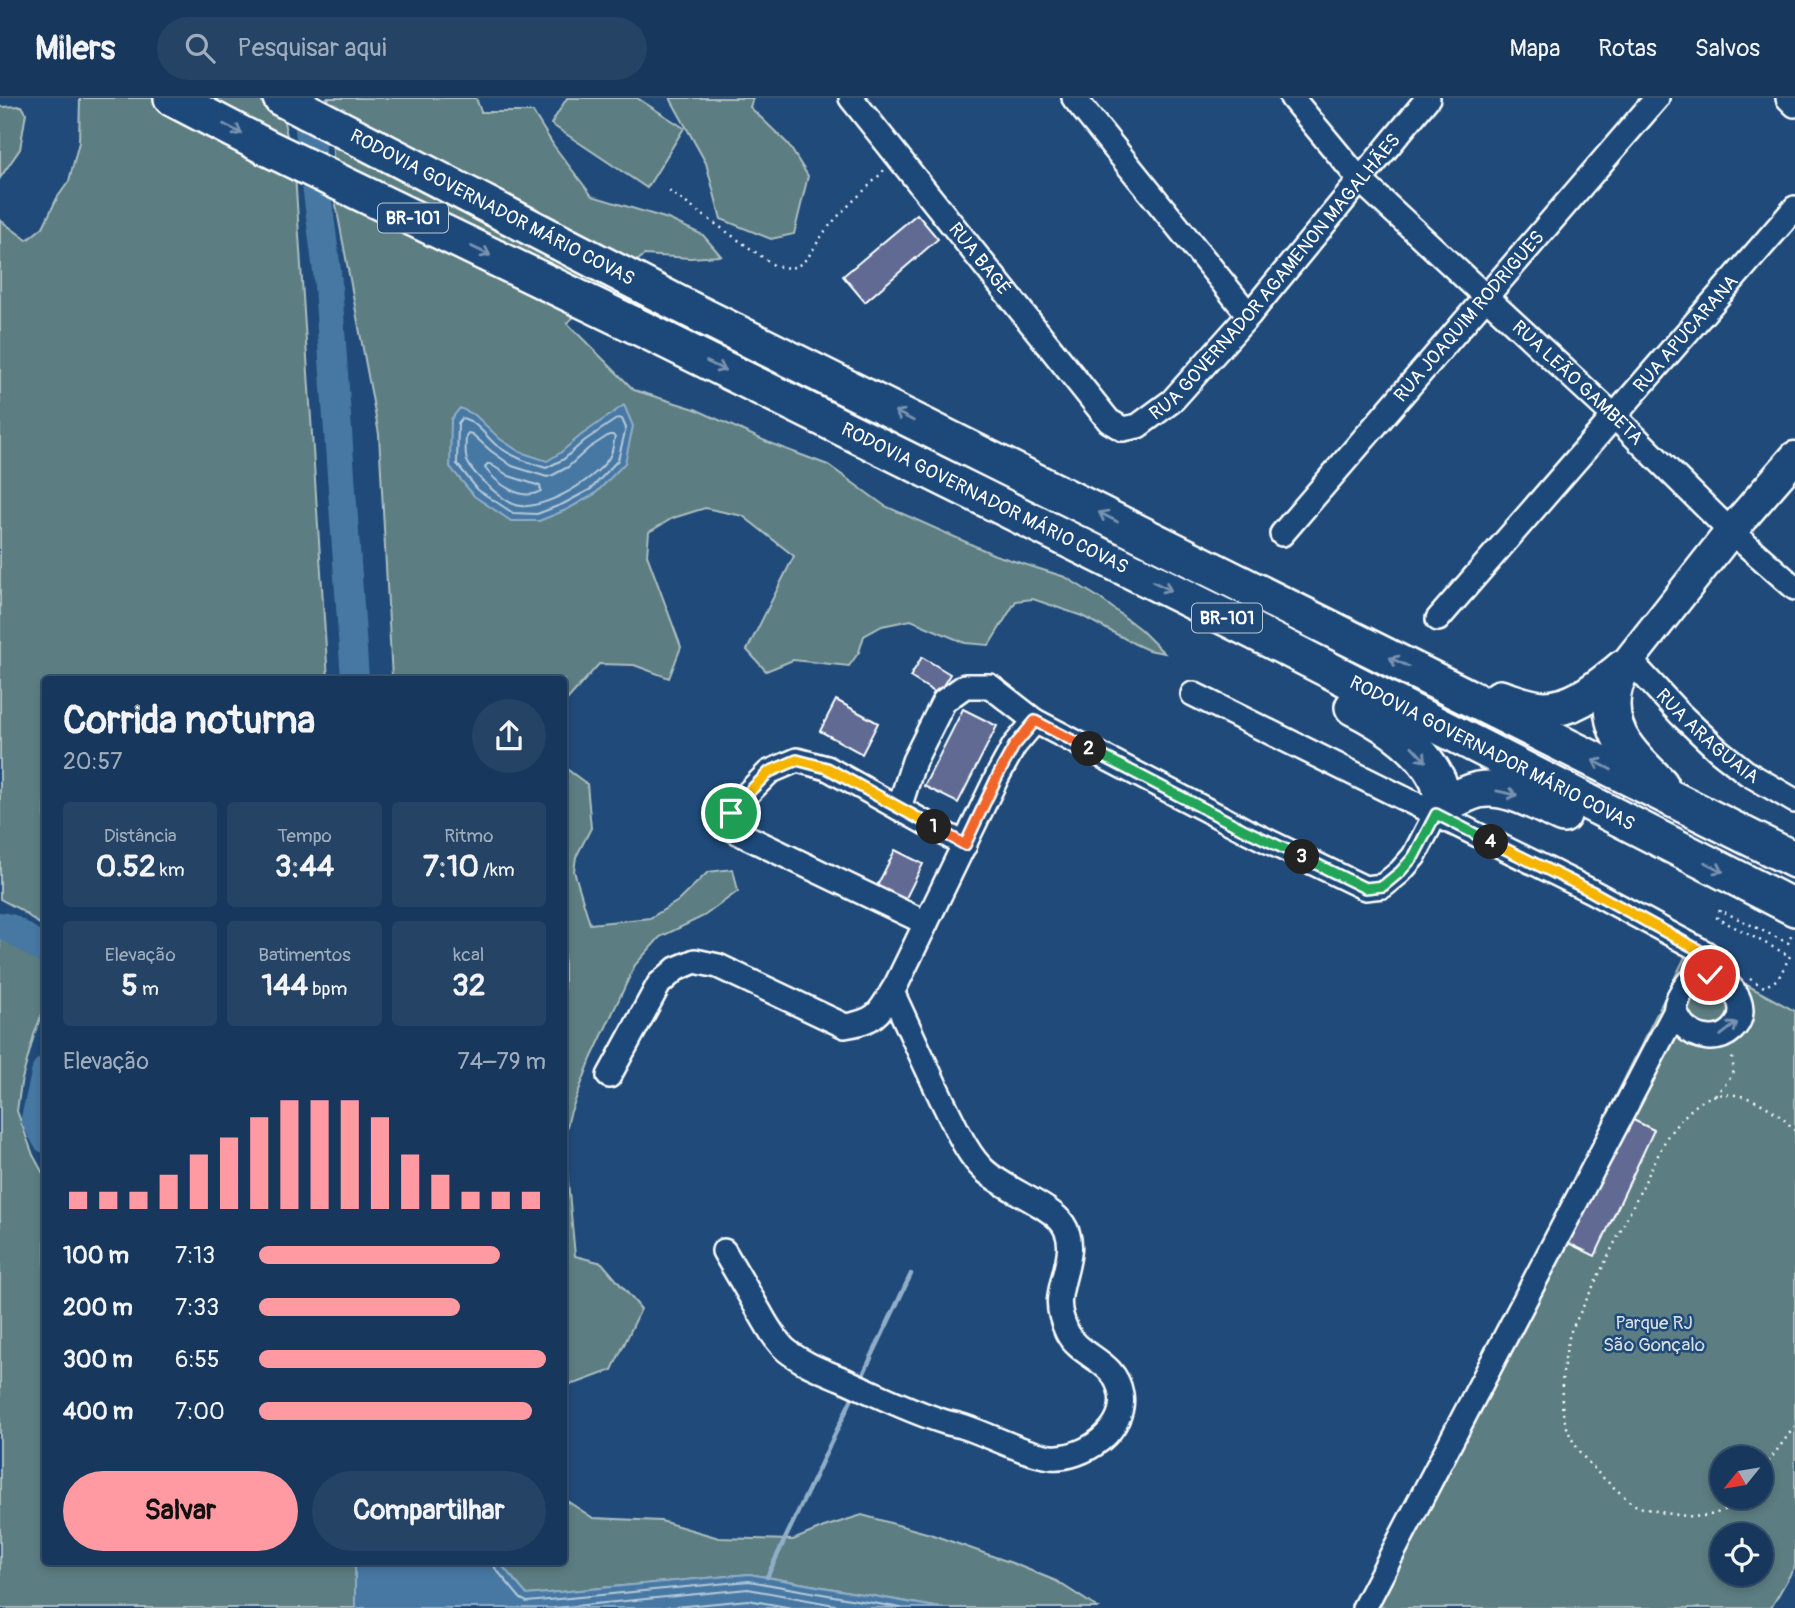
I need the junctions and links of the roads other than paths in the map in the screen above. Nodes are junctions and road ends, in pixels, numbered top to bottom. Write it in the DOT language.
graph roads {
  1 [pos="172,98"];
  2 [pos="281,98"];
  3 [pos="851,98"];
  4 [pos="1074,98"];
  5 [pos="1292,98"];
  6 [pos="1428,98"];
  7 [pos="1657,98"];
  8 [pos="1788,98"];
  9 [pos="1795,105"];
  10 [pos="1360,180"];
  11 [pos="1795,208"];
  12 [pos="1486,297"];
  13 [pos="1249,315"];
  14 [pos="1614,416"];
  15 [pos="1109,421"];
  16 [pos="1795,457"];
  17 [pos="1731,531"];
  18 [pos="1282,534"];
  19 [pos="1795,588"];
  20 [pos="1438,619"];
  21 [pos="1253,631"];
  22 [pos="1627,663"];
  23 [pos="1444,685"];
  24 [pos="1193,694"];
  25 [pos="1035,721"];
  26 [pos="1795,801"];
  27 [pos="1683,806"];
  28 [pos="899,808"];
  29 [pos="1439,810"];
  30 [pos="1663,842"];
  31 [pos="965,845"];
  32 [pos="1795,860"];
  33 [pos="1795,908"];
  34 [pos="926,923"];
  35 [pos="1692,979"];
  36 [pos="892,992"];
  37 [pos="1675,1012"];
  38 [pos="609,1076"];
  39 [pos="724,1251"];
  40 [pos="1364,1608"];
  1 -- 21 [label="highway, RODOVIA GOVERNADOR MÁRIO COVAS / BR-101, one-way"];
  23 -- 2 [label="highway, RODOVIA GOVERNADOR MÁRIO COVAS / BR-101, one-way"];
  3 -- 15 [label="street, RUA BAGÉ"];
  4 -- 13 [label="street"];
  5 -- 10 [label="street, RUA LEÃO GAMBETA"];
  6 -- 10 [label="street, RUA GOVERNADOR AGAMENON MAGALHÃES"];
  7 -- 12 [label="street, RUA JOAQUIM RODRIGUES"];
  8 -- 9 [label="street"];
  10 -- 12 [label="street, RUA LEÃO GAMBETA"];
  10 -- 13 [label="street, RUA GOVERNADOR AGAMENON MAGALHÃES"];
  11 -- 14 [label="street, RUA APUCARANA"];
  12 -- 14 [label="street, RUA LEÃO GAMBETA"];
  12 -- 18 [label="street, RUA JOAQUIM RODRIGUES"];
  13 -- 15 [label="street, RUA GOVERNADOR AGAMENON MAGALHÃES"];
  14 -- 17 [label="street, RUA LEÃO GAMBETA"];
  14 -- 20 [label="street, RUA APUCARANA"];
  16 -- 17 [label="main road"];
  17 -- 19 [label="street, RUA LEÃO GAMBETA"];
  17 -- 22 [label="main road"];
  21 -- 29 [label="highway, one-way"];
  21 -- 30 [label="highway, RODOVIA GOVERNADOR MÁRIO COVAS / BR-101"];
  22 -- 23 [label="highway"];
  22 -- 26 [label="street, RUA ARAGUAIA"];
  22 -- 27 [label="highway"];
  27 -- 23 [label="highway, RODOVIA GOVERNADOR MÁRIO COVAS / BR-101, one-way"];
  24 -- 29 [label="street"];
  25 -- 28 [label="street"];
  25 -- 29 [label="street"];
  25 -- 31 [label="street"];
  27 -- 32 [label="highway, RODOVIA GOVERNADOR MÁRIO COVAS / BR-101"];
  28 -- 31 [label="street"];
  28 -- 34 [label="street"];
  29 -- 30 [label="highway, one-way"];
  29 -- 35 [label="street"];
  30 -- 33 [label="highway, RODOVIA GOVERNADOR MÁRIO COVAS / BR-101, one-way"];
  31 -- 34 [label="street"];
  34 -- 36 [label="street"];
  35 -- 37 [label="street"];
  37 -- 35 [label="street, one-way"];
  36 -- 38 [label="street"];
  36 -- 39 [label="street"];
  37 -- 40 [label="street"];
}
